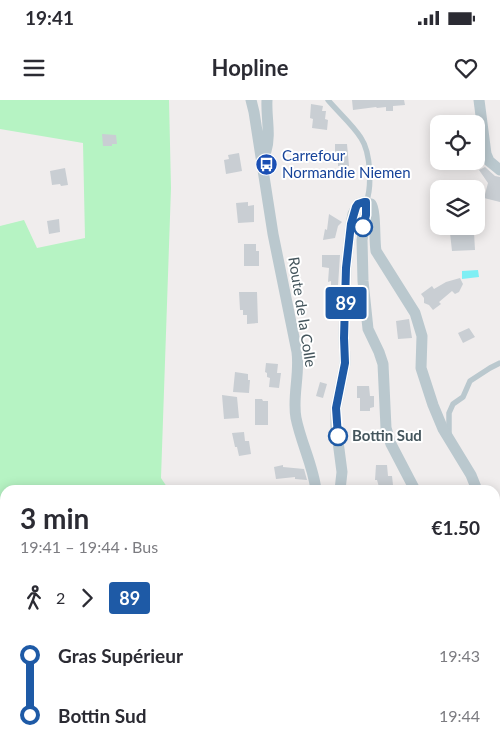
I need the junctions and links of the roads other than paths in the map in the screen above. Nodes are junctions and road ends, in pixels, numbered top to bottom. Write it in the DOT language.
graph roads {
  1 [pos="251,100"];
  2 [pos="267,100"];
  3 [pos="328,100"];
  4 [pos="479,100"];
  5 [pos="261,153"];
  6 [pos="500,170"];
  7 [pos="366,202"];
  8 [pos="500,363"];
  9 [pos="451,442"];
  10 [pos="316,485"];
  11 [pos="341,485"];
  12 [pos="412,485"];
  13 [pos="475,485"];
  1 -- 5 [label="street, Route de la Colle"];
  2 -- 5 [label="street"];
  3 -- 7 [label="lane"];
  4 -- 6 [label="street"];
  5 -- 10 [label="street, Route de la Colle"];
  7 -- 9 [label="street"];
  7 -- 11 [label="street"];
  7 -- 12 [label="street"];
  8 -- 9 [label="lane"];
  9 -- 13 [label="street"];
}
